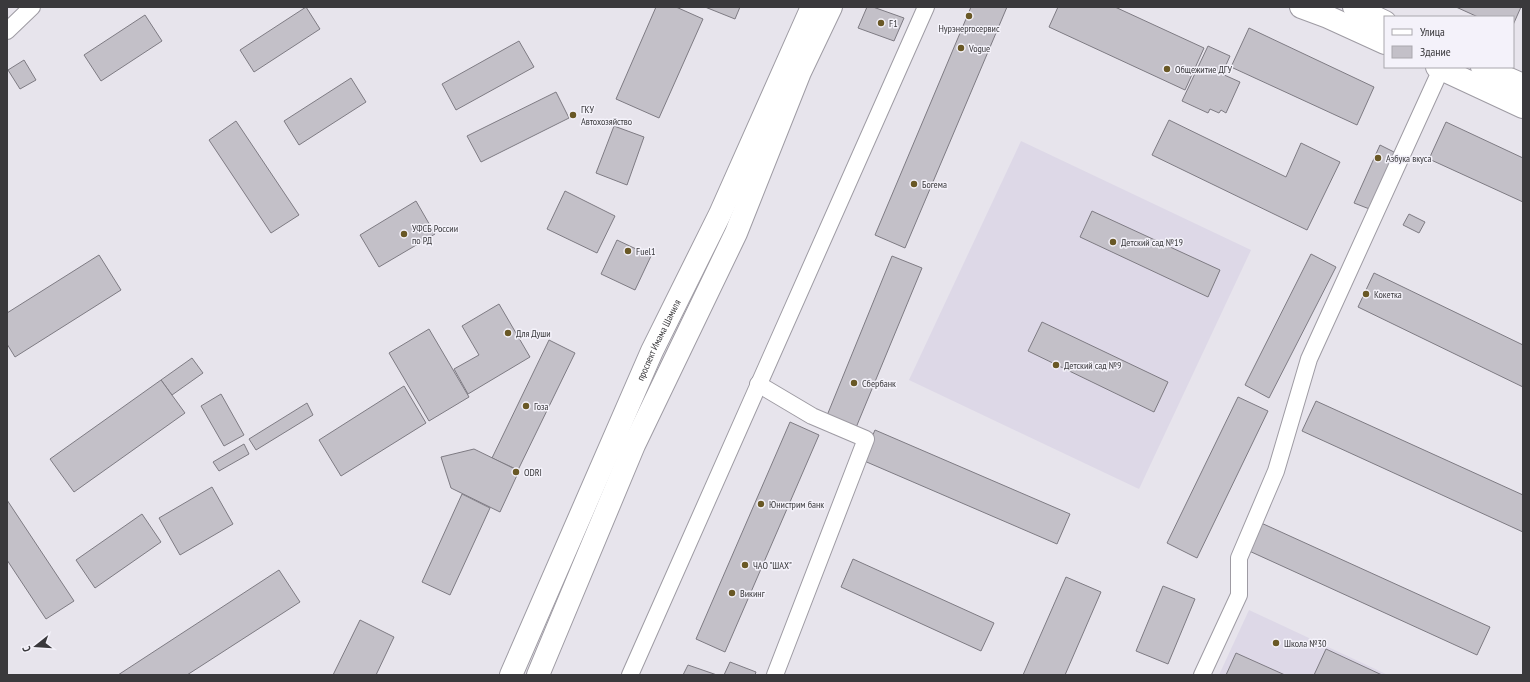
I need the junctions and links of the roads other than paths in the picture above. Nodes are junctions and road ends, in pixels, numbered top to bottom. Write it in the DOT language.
graph roads {
  1 [pos="32,7"];
  2 [pos="812,7"];
  3 [pos="831,7"];
  4 [pos="926,7"];
  5 [pos="1301,7"];
  6 [pos="1354,7"];
  7 [pos="1384,22"];
  8 [pos="7,31"];
  9 [pos="1384,43"];
  10 [pos="1440,68"];
  11 [pos="1484,68"];
  12 [pos="1523,85"];
  13 [pos="1523,107"];
  14 [pos="758,384"];
  15 [pos="511,675"];
  16 [pos="538,675"];
  17 [pos="630,675"];
  18 [pos="774,675"];
  19 [pos="1202,675"];
  1 -- 8 [label="street"];
  2 -- 15 [label="main road, проспект Имама Шамиля"];
  3 -- 16 [label="main road"];
  4 -- 14 [label="street"];
  5 -- 9 [label="main road"];
  6 -- 7 [label="main road"];
  10 -- 13 [label="main road"];
  10 -- 19 [label="street"];
  11 -- 12 [label="main road"];
  14 -- 17 [label="street"];
  14 -- 18 [label="street"];
}
